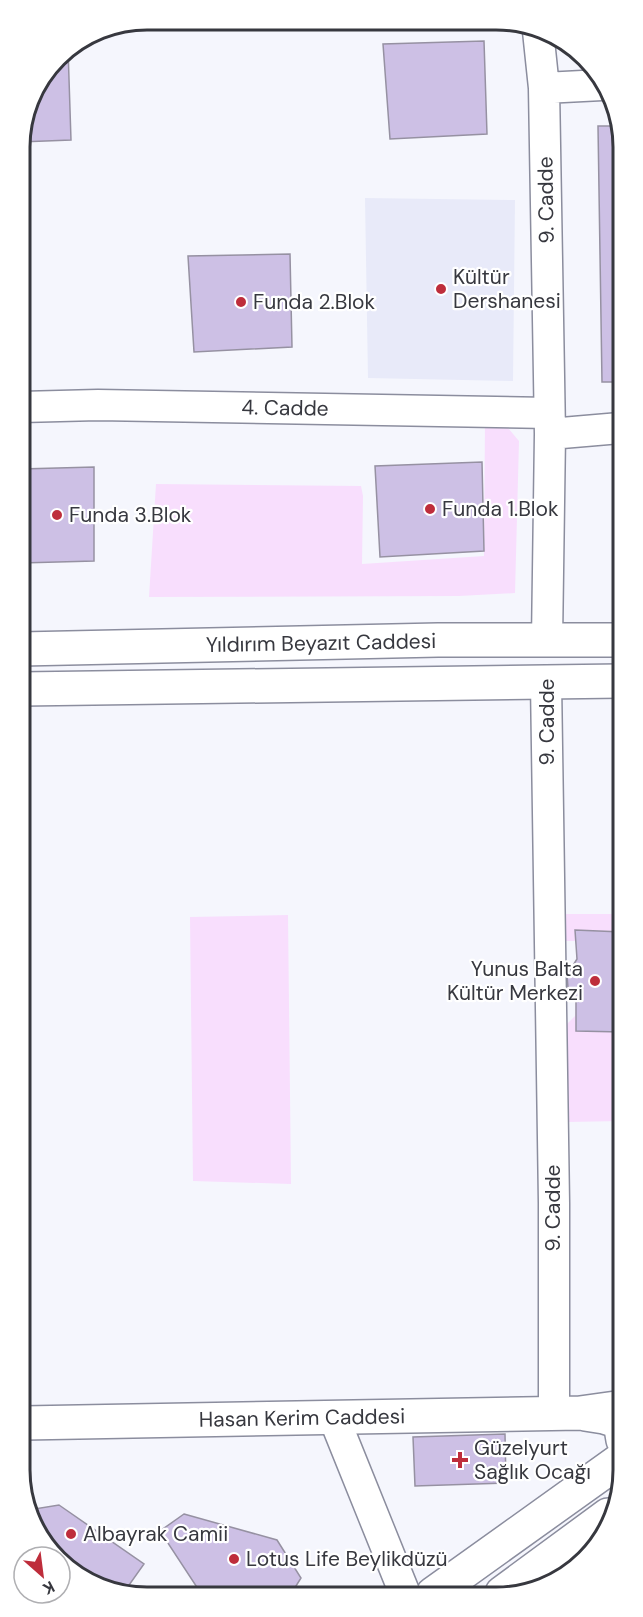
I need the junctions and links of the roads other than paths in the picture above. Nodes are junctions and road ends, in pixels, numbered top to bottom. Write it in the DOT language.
graph roads {
  1 [pos="539,38"];
  2 [pos="595,85"];
  3 [pos="544,88"];
  4 [pos="30,407"];
  5 [pos="549,423"];
  6 [pos="613,428"];
  7 [pos="613,640"];
  8 [pos="546,641"];
  9 [pos="30,649"];
  10 [pos="613,681"];
  11 [pos="546,682"];
  12 [pos="30,689"];
  13 [pos="613,1408"];
  14 [pos="567,1414"];
  15 [pos="334,1418"];
  16 [pos="613,1420"];
  17 [pos="30,1423"];
  18 [pos="613,1458"];
  19 [pos="602,1519"];
  20 [pos="511,1586"];
  21 [pos="402,1587"];
  22 [pos="442,1587"];
  1 -- 3 [label="street, 9. Cadde"];
  2 -- 3 [label="street"];
  3 -- 5 [label="street, 9. Cadde"];
  4 -- 5 [label="street, 4. Cadde"];
  5 -- 6 [label="street, 4. Cadde"];
  5 -- 8 [label="street, 9. Cadde"];
  7 -- 8 [label="main road, Yıldırım Beyazıt Caddesi"];
  8 -- 9 [label="main road, Yıldırım Beyazıt Caddesi"];
  8 -- 11 [label="main road, 9. Cadde"];
  10 -- 11 [label="main road, Yıldırım Beyazıt Caddesi"];
  11 -- 12 [label="main road, Yıldırım Beyazıt Caddesi"];
  11 -- 14 [label="street, 9. Cadde"];
  13 -- 14 [label="main road"];
  14 -- 15 [label="main road, Hasan Kerim Caddesi"];
  14 -- 16 [label="main road"];
  15 -- 17 [label="main road, Hasan Kerim Caddesi"];
  15 -- 21 [label="street"];
  18 -- 22 [label="main road"];
  19 -- 20 [label="main road"];
}
